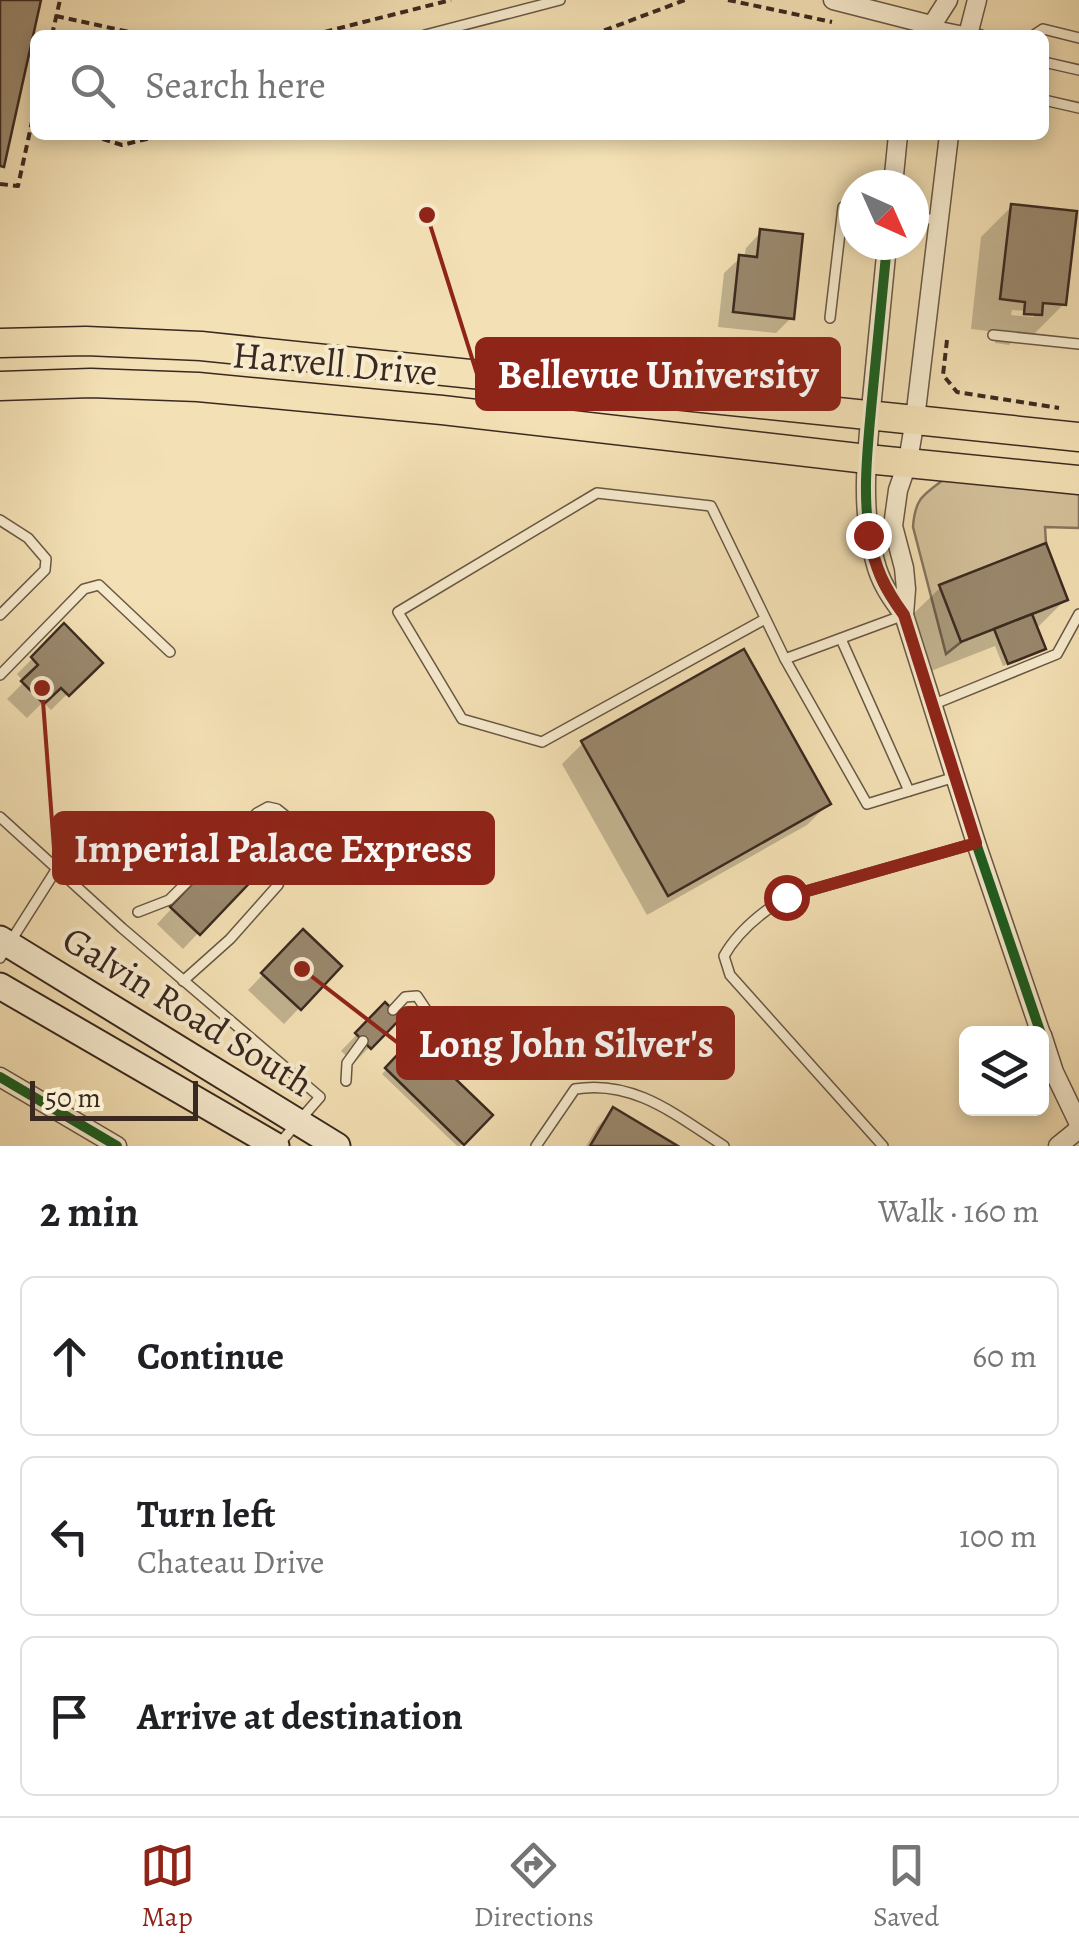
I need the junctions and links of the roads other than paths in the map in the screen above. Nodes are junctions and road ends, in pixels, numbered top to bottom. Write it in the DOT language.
graph roads {
  1 [pos="560,0"];
  2 [pos="834,0"];
  3 [pos="948,0"];
  4 [pos="978,0"];
  5 [pos="443,30"];
  6 [pos="928,30"];
  7 [pos="974,30"];
  8 [pos="1049,31"];
  9 [pos="1079,38"];
  10 [pos="1049,63"];
  11 [pos="1079,70"];
  12 [pos="1049,101"];
  13 [pos="1079,108"];
  14 [pos="898,140"];
  15 [pos="948,140"];
  16 [pos="894,170"];
  17 [pos="929,219"];
  18 [pos="938,220"];
  19 [pos="839,241"];
  20 [pos="886,260"];
  21 [pos="830,318"];
  22 [pos="993,335"];
  23 [pos="0,343"];
  24 [pos="1079,344"];
  25 [pos="0,386"];
  26 [pos="870,416"];
  27 [pos="915,419"];
  28 [pos="1079,437"];
  29 [pos="867,459"];
  30 [pos="908,462"];
  31 [pos="1079,480"];
  32 [pos="0,520"];
  33 [pos="1079,614"];
  34 [pos="0,615"];
  35 [pos="904,615"];
  36 [pos="765,619"];
  37 [pos="840,639"];
  38 [pos="170,652"];
  39 [pos="785,659"];
  40 [pos="0,675"];
  41 [pos="932,705"];
  42 [pos="954,777"];
  43 [pos="909,791"];
  44 [pos="0,817"];
  45 [pos="976,843"];
  46 [pos="56,870"];
  47 [pos="138,912"];
  48 [pos="3,947"];
  49 [pos="184,981"];
  50 [pos="0,986"];
  51 [pos="393,1010"];
  52 [pos="428,1010"];
  53 [pos="1038,1026"];
  54 [pos="363,1041"];
  55 [pos="1049,1057"];
  56 [pos="0,1077"];
  57 [pos="346,1081"];
  58 [pos="297,1122"];
  59 [pos="1079,1126"];
  60 [pos="117,1146"];
  61 [pos="277,1146"];
  62 [pos="337,1146"];
  63 [pos="536,1146"];
  64 [pos="724,1146"];
  65 [pos="883,1146"];
  66 [pos="1058,1146"];
  1 -- 5 [label="lane"];
  2 -- 6 [label="street"];
  3 -- 6 [label="street"];
  4 -- 7 [label="street"];
  8 -- 9 [label="lane"];
  10 -- 11 [label="lane"];
  12 -- 13 [label="lane"];
  14 -- 16 [label="street"];
  15 -- 18 [label="street"];
  17 -- 18 [label="lane"];
  18 -- 27 [label="street"];
  19 -- 21 [label="lane"];
  20 -- 26 [label="street"];
  22 -- 24 [label="lane"];
  23 -- 26 [label="main road, Harvell Drive"];
  25 -- 29 [label="main road, Harvell Drive"];
  26 -- 27 [label="main road, Harvell Drive"];
  26 -- 29 [label="street"];
  27 -- 28 [label="main road, Harvell Drive"];
  27 -- 30 [label="street"];
  29 -- 30 [label="main road, Harvell Drive"];
  29 -- 35 [label="street"];
  30 -- 31 [label="main road, Harvell Drive"];
  30 -- 35 [label="street"];
  32 -- 34 [label="lane"];
  33 -- 41 [label="lane"];
  35 -- 37 [label="lane"];
  35 -- 41 [label="street"];
  36 -- 36 [label="lane"];
  36 -- 39 [label="lane"];
  37 -- 39 [label="lane"];
  37 -- 43 [label="lane"];
  38 -- 40 [label="lane"];
  39 -- 43 [label="lane"];
  41 -- 42 [label="street"];
  42 -- 43 [label="lane"];
  42 -- 45 [label="street"];
  44 -- 46 [label="lane"];
  45 -- 53 [label="street"];
  45 -- 65 [label="lane"];
  46 -- 48 [label="lane"];
  46 -- 49 [label="lane"];
  47 -- 49 [label="lane"];
  48 -- 58 [label="main road, Galvin Road South"];
  49 -- 58 [label="lane"];
  50 -- 61 [label="main road, Galvin Road South"];
  51 -- 52 [label="lane"];
  54 -- 57 [label="lane"];
  55 -- 59 [label="street"];
  56 -- 60 [label="street"];
  58 -- 61 [label="lane"];
  58 -- 62 [label="main road, Galvin Road South"];
  59 -- 66 [label="street"];
  63 -- 64 [label="lane"];
}
